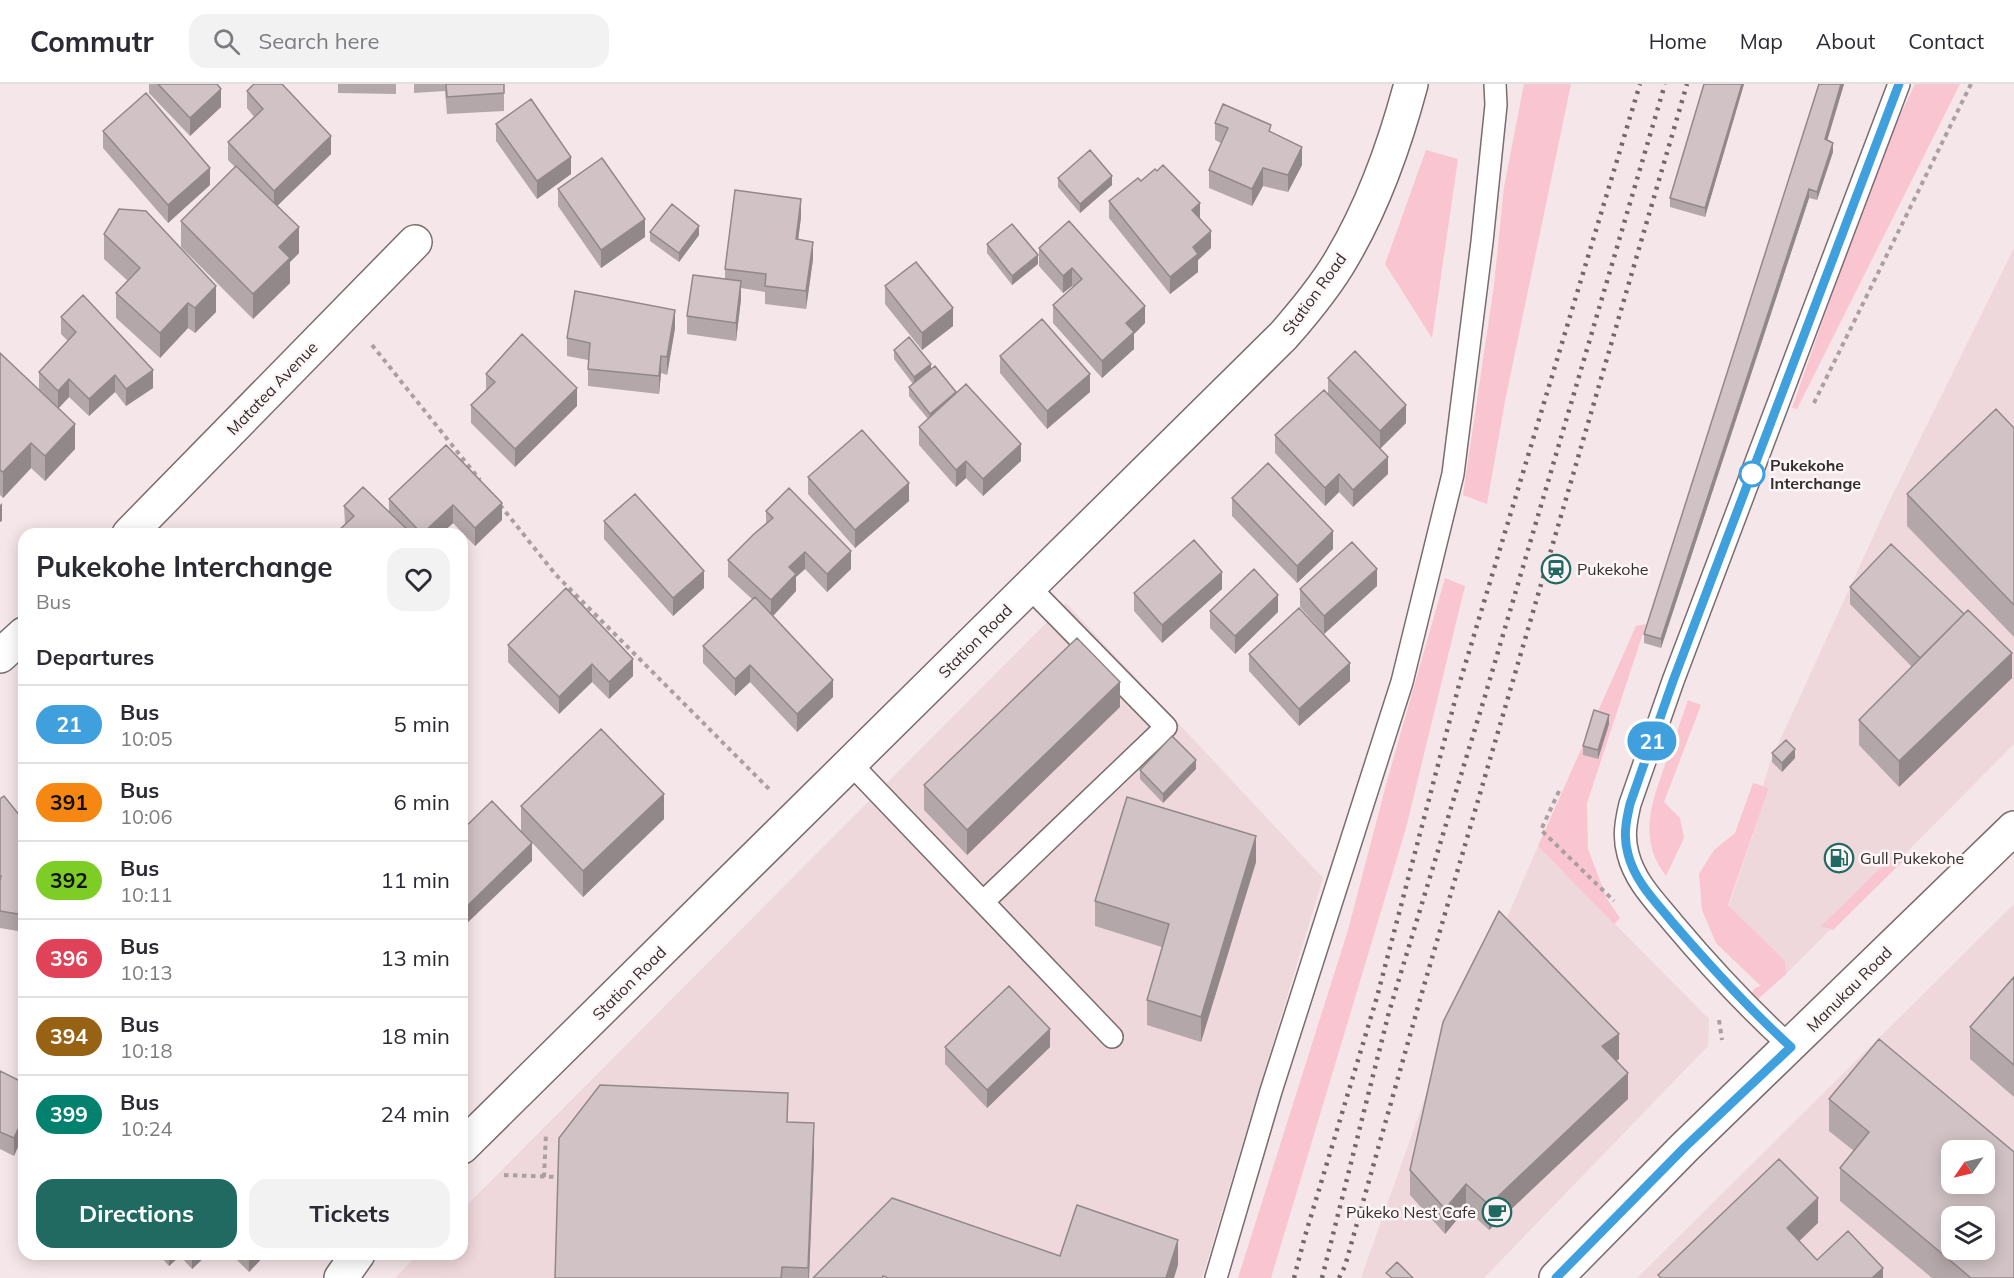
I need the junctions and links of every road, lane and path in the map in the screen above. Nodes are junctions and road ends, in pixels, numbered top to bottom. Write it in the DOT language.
graph roads {
  1 [pos="1411,84"];
  2 [pos="1495,84"];
  3 [pos="1899,84"];
  4 [pos="1971,84"];
  5 [pos="415,242"];
  6 [pos="372,345"];
  7 [pos="1813,406"];
  8 [pos="483,483"];
  9 [pos="497,502"];
  10 [pos="135,528"];
  11 [pos="1029,587"];
  12 [pos="18,640"];
  13 [pos="0,656"];
  14 [pos="851,764"];
  15 [pos="1559,791"];
  16 [pos="797,817"];
  17 [pos="2014,828"];
  18 [pos="982,902"];
  19 [pos="1615,902"];
  20 [pos="1112,1038"];
  21 [pos="1791,1047"];
  22 [pos="546,1133"];
  23 [pos="468,1141"];
  24 [pos="504,1175"];
  25 [pos="544,1177"];
  26 [pos="559,1177"];
  27 [pos="354,1260"];
  28 [pos="341,1278"];
  29 [pos="1215,1278"];
  30 [pos="1556,1278"];
  1 -- 11 [label="street, Station Road"];
  2 -- 29 [label="lane"];
  3 -- 21 [label="lane"];
  4 -- 7 [label="path"];
  5 -- 10 [label="street, Matatea Avenue"];
  6 -- 8 [label="path"];
  9 -- 16 [label="path"];
  11 -- 14 [label="street, Station Road"];
  11 -- 18 [label="lane"];
  12 -- 13 [label="street"];
  14 -- 16 [label="street, Station Road"];
  14 -- 18 [label="lane"];
  15 -- 19 [label="path"];
  16 -- 23 [label="street, Station Road"];
  17 -- 21 [label="street, Manukau Road"];
  18 -- 20 [label="lane"];
  21 -- 30 [label="street, Manukau Road"];
  22 -- 25 [label="path"];
  24 -- 25 [label="path"];
  25 -- 26 [label="path"];
  27 -- 28 [label="street"];
}
